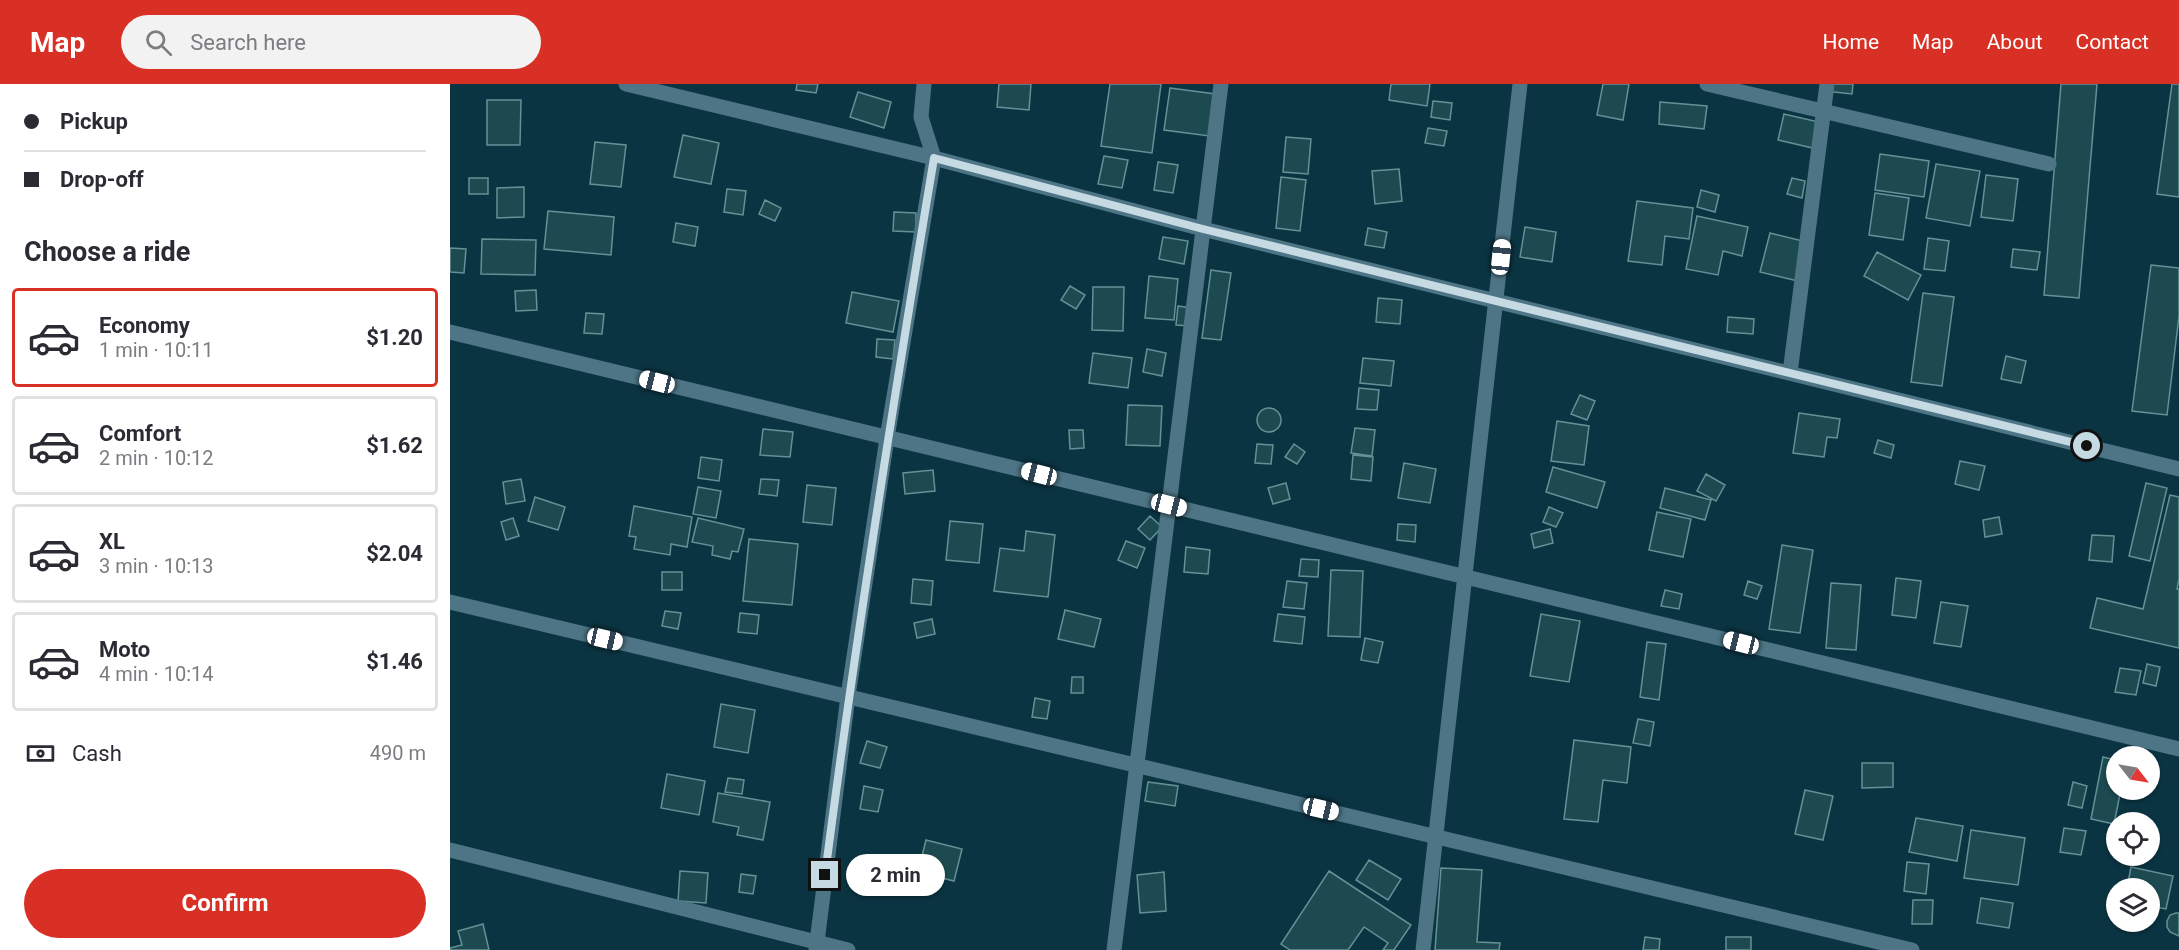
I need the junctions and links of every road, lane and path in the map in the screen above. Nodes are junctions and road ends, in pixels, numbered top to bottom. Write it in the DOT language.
graph roads {
  1 [pos="626,84"];
  2 [pos="924,84"];
  3 [pos="1221,84"];
  4 [pos="1520,84"];
  5 [pos="1707,84"];
  6 [pos="1827,84"];
  7 [pos="1823,111"];
  8 [pos="934,158"];
  9 [pos="2049,164"];
  10 [pos="1203,229"];
  11 [pos="1496,301"];
  12 [pos="450,332"];
  13 [pos="1790,373"];
  14 [pos="887,438"];
  15 [pos="2179,469"];
  16 [pos="1169,505"];
  17 [pos="1465,577"];
  18 [pos="450,602"];
  19 [pos="848,696"];
  20 [pos="2179,749"];
  21 [pos="1137,765"];
  22 [pos="1436,837"];
  23 [pos="450,850"];
  24 [pos="816,946"];
  25 [pos="848,950"];
  26 [pos="1114,950"];
  27 [pos="1423,950"];
  28 [pos="1912,950"];
  1 -- 8 [label="street"];
  2 -- 8 [label="street"];
  3 -- 10 [label="street"];
  4 -- 11 [label="street"];
  5 -- 7 [label="street"];
  6 -- 7 [label="street"];
  7 -- 9 [label="street"];
  7 -- 13 [label="street"];
  8 -- 10 [label="street"];
  8 -- 14 [label="street"];
  10 -- 11 [label="street"];
  10 -- 16 [label="street"];
  11 -- 13 [label="street"];
  11 -- 17 [label="street"];
  12 -- 14 [label="street"];
  13 -- 15 [label="street"];
  14 -- 16 [label="street"];
  14 -- 19 [label="street"];
  16 -- 17 [label="street"];
  16 -- 21 [label="street"];
  17 -- 20 [label="street"];
  17 -- 22 [label="street"];
  18 -- 19 [label="street"];
  19 -- 21 [label="street"];
  19 -- 24 [label="street"];
  21 -- 22 [label="street"];
  21 -- 26 [label="street"];
  22 -- 27 [label="street"];
  22 -- 28 [label="street"];
  23 -- 24 [label="street"];
  24 -- 25 [label="street"];
}
